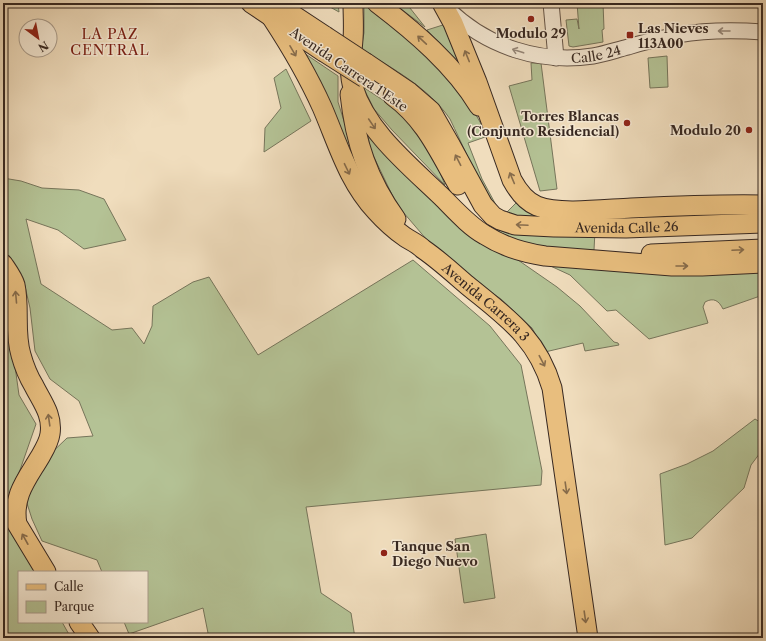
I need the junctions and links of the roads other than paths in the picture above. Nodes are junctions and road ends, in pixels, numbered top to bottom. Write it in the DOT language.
graph roads {
  1 [pos="251,3"];
  2 [pos="353,3"];
  3 [pos="377,3"];
  4 [pos="551,3"];
  5 [pos="442,4"];
  6 [pos="274,10"];
  7 [pos="763,32"];
  8 [pos="556,58"];
  9 [pos="360,72"];
  10 [pos="496,137"];
  11 [pos="763,205"];
  12 [pos="763,213"];
  13 [pos="493,216"];
  14 [pos="557,219"];
  15 [pos="763,223"];
  16 [pos="504,244"];
  17 [pos="423,248"];
  18 [pos="763,249"];
  19 [pos="559,257"];
  20 [pos="763,263"];
  21 [pos="3,264"];
  22 [pos="45,571"];
  23 [pos="80,623"];
  24 [pos="90,638"];
  25 [pos="588,638"];
  1 -- 6 [label="main road, Avenida Carrera 1 Este"];
  2 -- 9 [label="main road"];
  10 -- 3 [label="main road, one-way"];
  4 -- 8 [label="street"];
  8 -- 5 [label="street, Calle 24, one-way"];
  10 -- 5 [label="main road, one-way"];
  6 -- 9 [label="main road, Avenida Carrera 1 Este, bridge"];
  6 -- 17 [label="main road, Avenida Carrera 3, one-way"];
  7 -- 8 [label="street, Calle 24, one-way"];
  13 -- 9 [label="main road, Avenida Carrera 1 Este, one-way"];
  9 -- 16 [label="main road, Avenida Carrera 1 Este"];
  9 -- 16 [label="main road, one-way"];
  9 -- 17 [label="main road"];
  14 -- 10 [label="main road, Avenida Calle 26, one-way"];
  11 -- 14 [label="main road, Avenida Calle 26"];
  12 -- 14 [label="main road"];
  14 -- 13 [label="main road, Avenida Calle 26, one-way"];
  14 -- 15 [label="main road, Avenida Calle 26"];
  16 -- 19 [label="main road, Avenida Calle 26"];
  17 -- 25 [label="main road, Avenida Carrera 3, one-way"];
  19 -- 18 [label="main road, Avenida Calle 26, one-way"];
  19 -- 20 [label="main road, Avenida Calle 26, one-way"];
  22 -- 21 [label="main road, one-way"];
  23 -- 24 [label="main road"];
}
